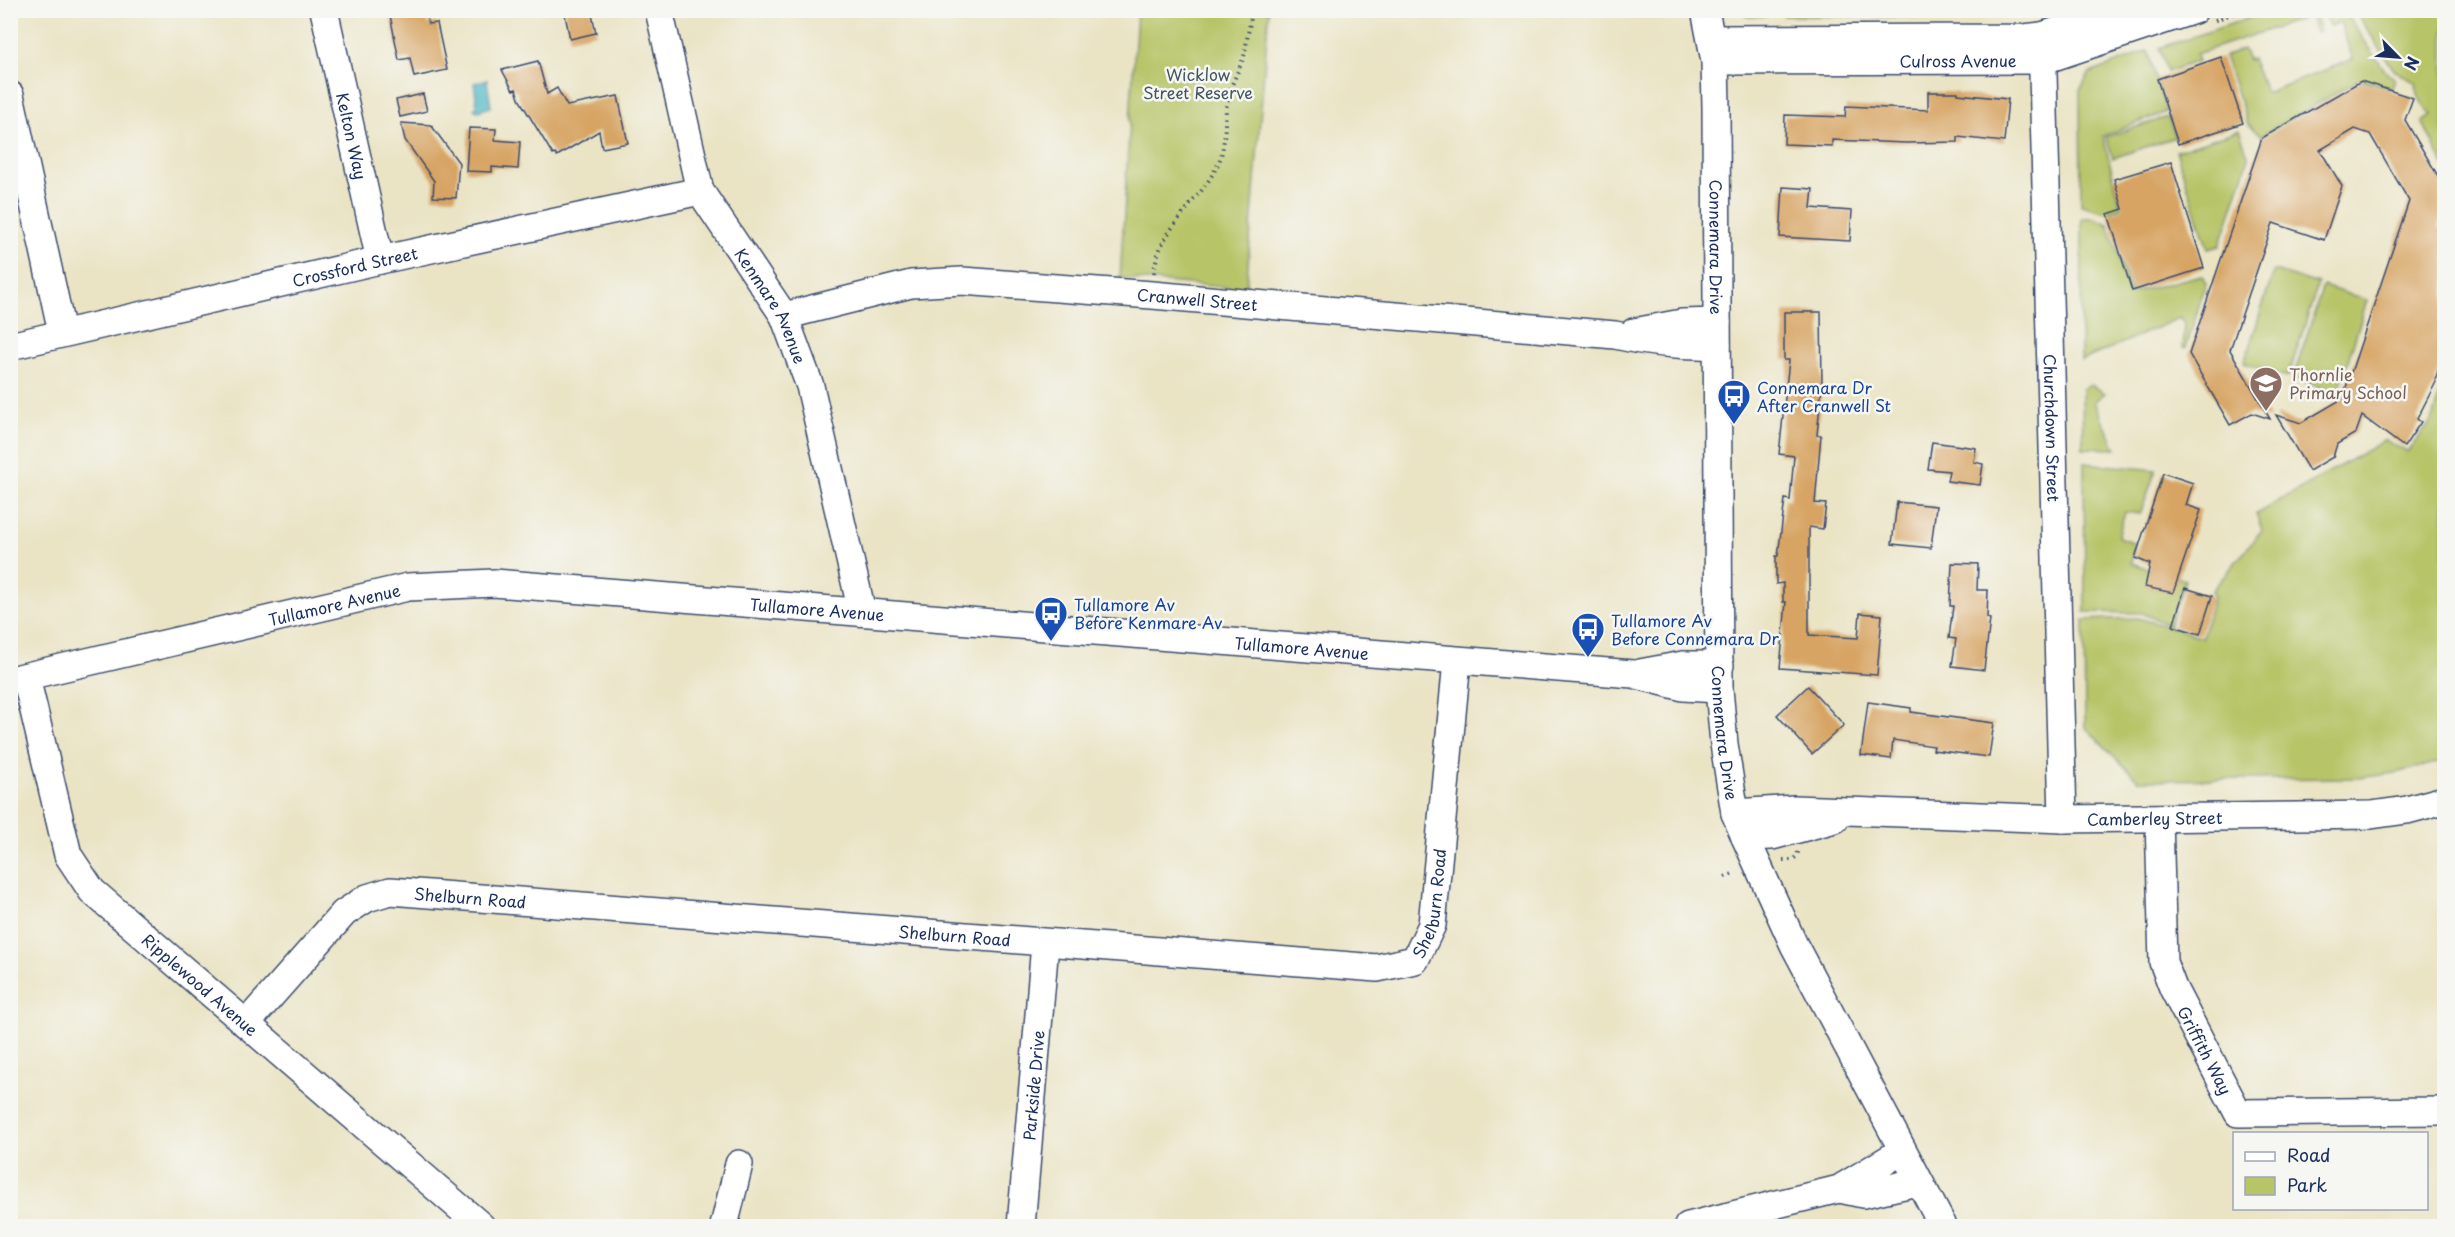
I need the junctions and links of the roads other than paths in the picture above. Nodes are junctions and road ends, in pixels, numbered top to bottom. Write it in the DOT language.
graph roads {
  1 [pos="324,10"];
  2 [pos="659,10"];
  3 [pos="1705,10"];
  4 [pos="2121,10"];
  5 [pos="2194,10"];
  6 [pos="2043,48"];
  7 [pos="1713,50"];
  8 [pos="10,95"];
  9 [pos="700,191"];
  10 [pos="380,260"];
  11 [pos="784,316"];
  12 [pos="62,332"];
  13 [pos="1717,334"];
  14 [pos="10,346"];
  15 [pos="862,612"];
  16 [pos="1457,661"];
  17 [pos="1719,677"];
  18 [pos="18,678"];
  19 [pos="2445,800"];
  20 [pos="2159,818"];
  21 [pos="2063,819"];
  22 [pos="1740,825"];
  23 [pos="1045,944"];
  24 [pos="246,1024"];
  25 [pos="2445,1111"];
  26 [pos="1902,1151"];
  27 [pos="739,1164"];
  28 [pos="1917,1182"];
  29 [pos="1839,1189"];
  30 [pos="481,1227"];
  31 [pos="724,1227"];
  32 [pos="1021,1227"];
  33 [pos="1688,1227"];
  34 [pos="1943,1227"];
  1 -- 10 [label="street, Kelton Way"];
  2 -- 9 [label="street, Kenmare Avenue"];
  3 -- 7 [label="street, Connemara Drive"];
  4 -- 6 [label="street, Culross Avenue"];
  5 -- 6 [label="street, Culross Avenue"];
  6 -- 7 [label="street, Culross Avenue"];
  6 -- 21 [label="street, Churchdown Street"];
  7 -- 13 [label="street, Connemara Drive"];
  8 -- 12 [label="street"];
  9 -- 10 [label="street, Crossford Street"];
  9 -- 11 [label="street, Kenmare Avenue"];
  10 -- 12 [label="street, Crossford Street"];
  11 -- 13 [label="street, Cranwell Street"];
  11 -- 15 [label="street, Kenmare Avenue"];
  12 -- 14 [label="street, Crossford Street"];
  13 -- 17 [label="street, Connemara Drive"];
  15 -- 16 [label="street, Tullamore Avenue"];
  15 -- 18 [label="street, Tullamore Avenue"];
  16 -- 17 [label="street, Tullamore Avenue"];
  16 -- 23 [label="street, Shelburn Road"];
  17 -- 22 [label="street, Connemara Drive"];
  18 -- 24 [label="street, Ripplewood Avenue"];
  19 -- 20 [label="street, Camberley Street"];
  20 -- 21 [label="street, Camberley Street"];
  20 -- 25 [label="street, Griffith Way"];
  21 -- 22 [label="street, Camberley Street"];
  22 -- 26 [label="street, Connemara Drive"];
  23 -- 24 [label="street, Shelburn Road"];
  23 -- 32 [label="street, Parkside Drive"];
  24 -- 30 [label="street, Ripplewood Avenue"];
  26 -- 28 [label="street, Connemara Drive"];
  26 -- 29 [label="street"];
  27 -- 31 [label="street"];
  28 -- 29 [label="street"];
  28 -- 34 [label="street, Connemara Drive"];
  29 -- 33 [label="street"];
}
